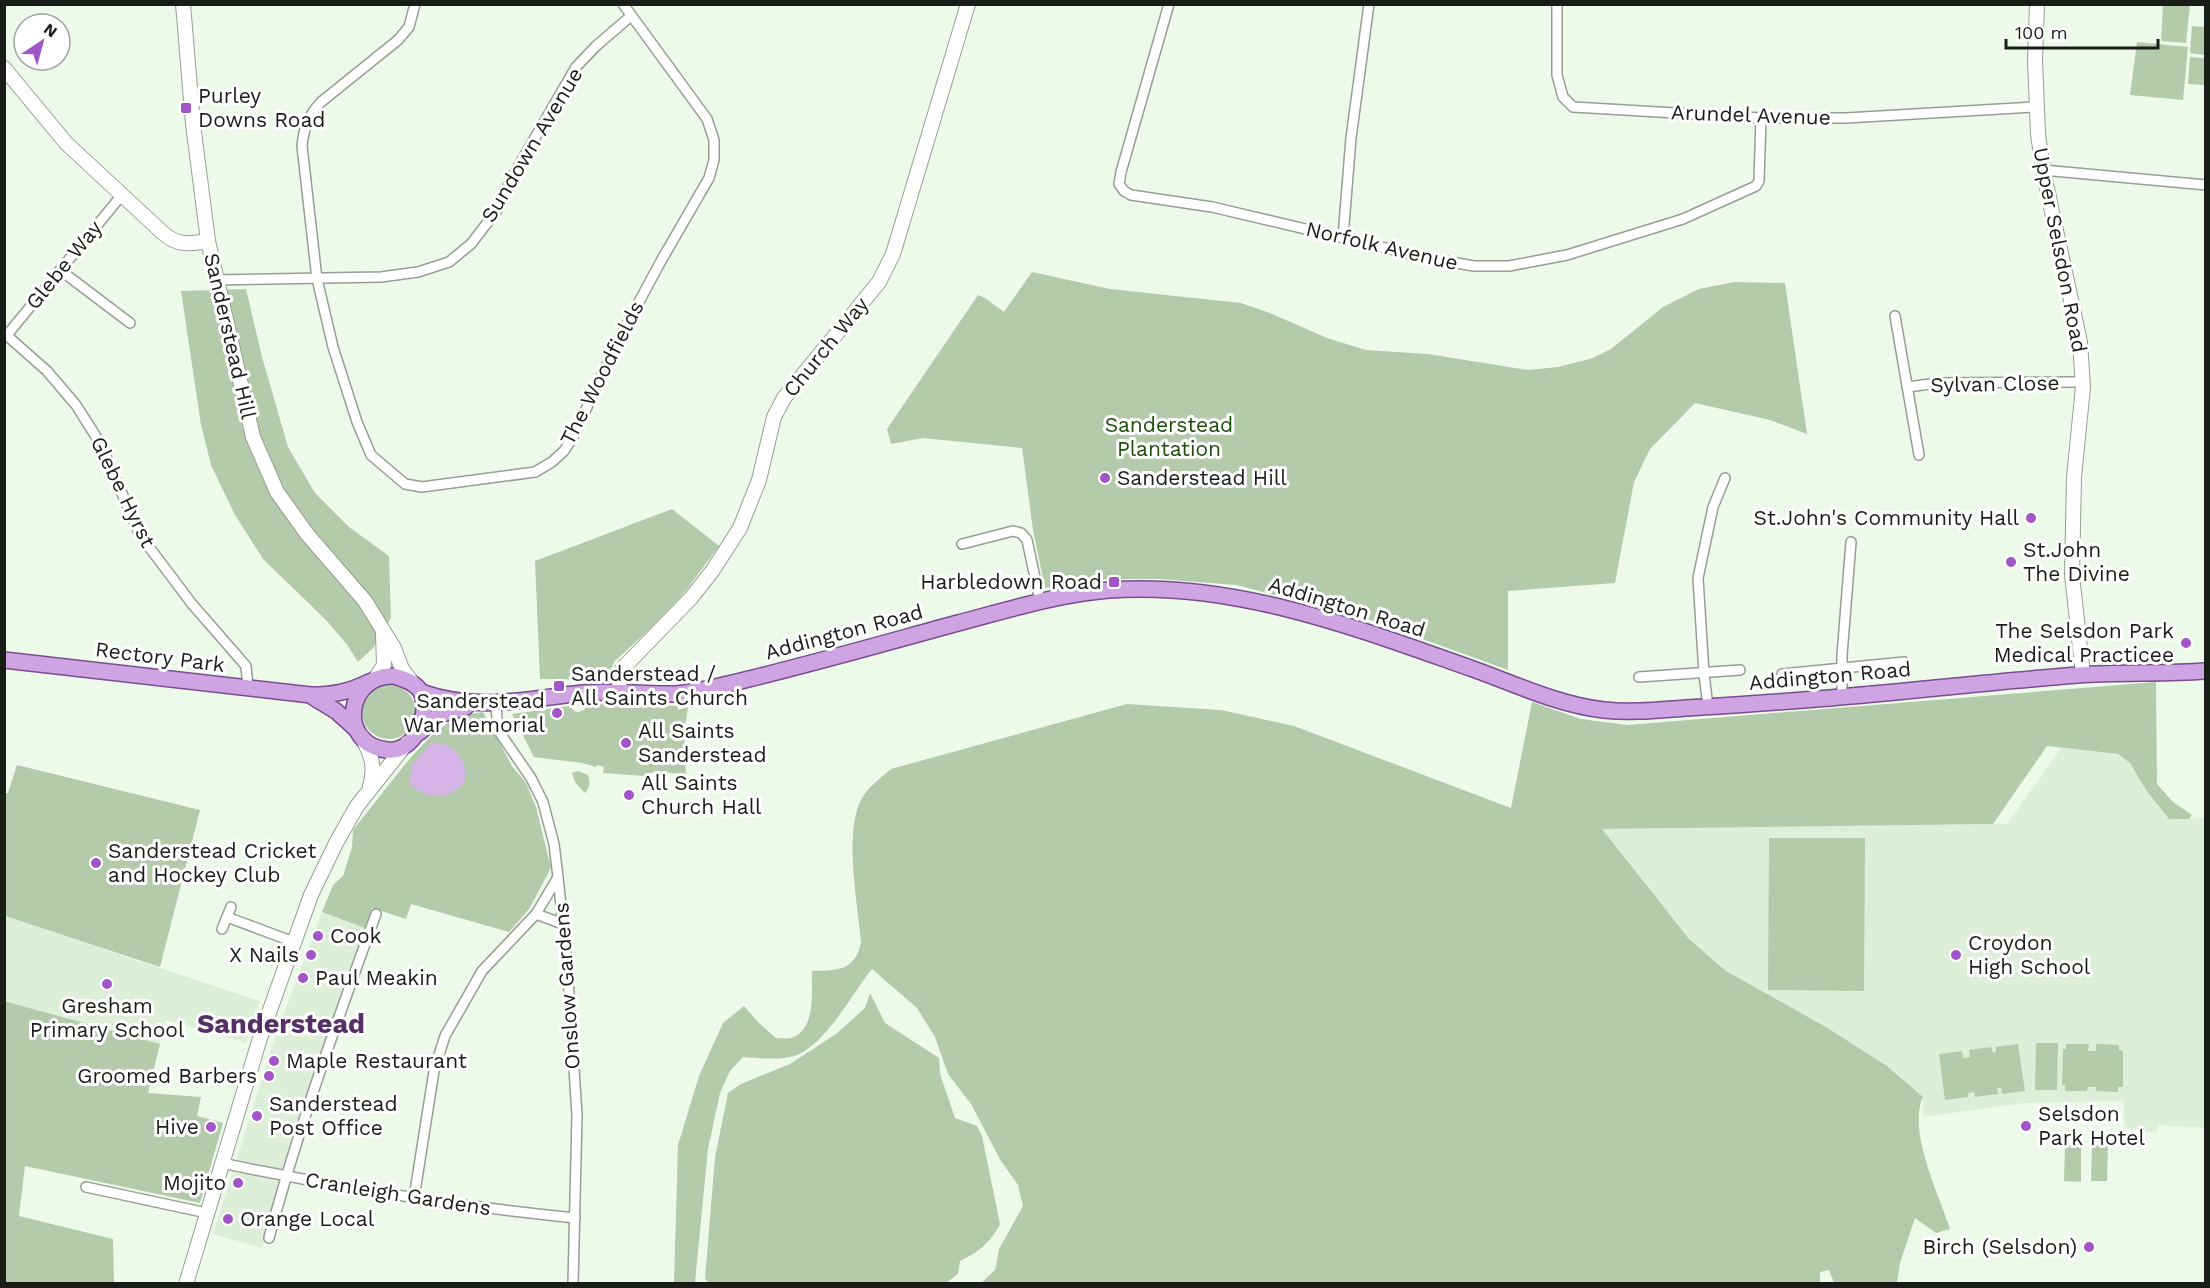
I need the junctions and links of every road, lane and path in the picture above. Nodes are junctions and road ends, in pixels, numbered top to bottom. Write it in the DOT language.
graph roads {
  1 [pos="183,4"];
  2 [pos="416,4"];
  3 [pos="623,4"];
  4 [pos="968,4"];
  5 [pos="1169,4"];
  6 [pos="1369,4"];
  7 [pos="1557,4"];
  8 [pos="2037,4"];
  9 [pos="631,16"];
  10 [pos="4,68"];
  11 [pos="2035,107"];
  12 [pos="1761,117"];
  13 [pos="2043,170"];
  14 [pos="2205,185"];
  15 [pos="121,195"];
  16 [pos="1343,237"];
  17 [pos="208,241"];
  18 [pos="60,270"];
  19 [pos="316,279"];
  20 [pos="216,280"];
  21 [pos="1896,316"];
  22 [pos="130,322"];
  23 [pos="6,334"];
  24 [pos="2082,382"];
  25 [pos="1908,387"];
  26 [pos="1919,455"];
  27 [pos="1725,478"];
  28 [pos="1851,542"];
  29 [pos="963,544"];
  30 [pos="1040,602"];
  31 [pos="382,628"];
  32 [pos="4,660"];
  33 [pos="1904,662"];
  34 [pos="1740,670"];
  35 [pos="1843,670"];
  36 [pos="2205,671"];
  37 [pos="1704,674"];
  38 [pos="1782,674"];
  39 [pos="2083,675"];
  40 [pos="1640,677"];
  41 [pos="372,680"];
  42 [pos="248,688"];
  43 [pos="417,689"];
  44 [pos="618,690"];
  45 [pos="311,695"];
  46 [pos="1842,697"];
  47 [pos="489,704"];
  48 [pos="1708,707"];
  49 [pos="359,734"];
  50 [pos="410,741"];
  51 [pos="367,793"];
  52 [pos="558,877"];
  53 [pos="231,907"];
  54 [pos="376,914"];
  55 [pos="536,914"];
  56 [pos="227,917"];
  57 [pos="563,924"];
  58 [pos="222,929"];
  59 [pos="294,942"];
  60 [pos="222,1163"];
  61 [pos="285,1176"];
  62 [pos="86,1187"];
  63 [pos="414,1198"];
  64 [pos="207,1213"];
  65 [pos="575,1218"];
  66 [pos="269,1239"];
  67 [pos="186,1284"];
  68 [pos="573,1284"];
  1 -- 17 [label="main road, Sanderstead Hill"];
  2 -- 19 [label="street, The Woodfields"];
  3 -- 9 [label="street, The Woodfields"];
  4 -- 44 [label="main road, Church Way"];
  5 -- 16 [label="street, Norfolk Avenue"];
  6 -- 16 [label="street"];
  7 -- 12 [label="street, Arundel Avenue"];
  8 -- 11 [label="main road, Upper Selsdon Road"];
  9 -- 19 [label="street, Sundown Avenue"];
  9 -- 19 [label="street, The Woodfields"];
  10 -- 15 [label="main road"];
  11 -- 12 [label="street, Arundel Avenue"];
  11 -- 13 [label="main road, Upper Selsdon Road"];
  12 -- 16 [label="street, Norfolk Avenue"];
  13 -- 14 [label="street"];
  13 -- 24 [label="main road, Upper Selsdon Road"];
  15 -- 17 [label="main road"];
  15 -- 18 [label="street, Glebe Way"];
  17 -- 20 [label="main road, Sanderstead Hill"];
  18 -- 22 [label="street"];
  18 -- 23 [label="street, Glebe Way"];
  19 -- 20 [label="street, Sundown Avenue"];
  20 -- 31 [label="main road, Sanderstead Hill"];
  21 -- 25 [label="street, Sylvan Close"];
  23 -- 42 [label="street, Glebe Hyrst"];
  24 -- 25 [label="street, Sylvan Close"];
  24 -- 39 [label="main road, Upper Selsdon Road"];
  25 -- 26 [label="street, Sylvan Close"];
  27 -- 37 [label="street"];
  28 -- 35 [label="street"];
  29 -- 30 [label="street"];
  30 -- 44 [label="main road, Addington Road"];
  30 -- 48 [label="main road, Addington Road"];
  31 -- 41 [label="main road, Sanderstead Hill"];
  31 -- 43 [label="main road, Sanderstead Hill"];
  32 -- 42 [label="main road, Rectory Park"];
  33 -- 35 [label="street"];
  34 -- 37 [label="street"];
  35 -- 38 [label="street"];
  35 -- 46 [label="street"];
  36 -- 39 [label="main road, Addington Road"];
  37 -- 40 [label="street"];
  37 -- 48 [label="street"];
  39 -- 46 [label="main road, Addington Road"];
  41 -- 43 [label="main road"];
  41 -- 45 [label="main road, Rectory Park"];
  41 -- 49 [label="main road"];
  42 -- 45 [label="main road, Rectory Park"];
  43 -- 47 [label="main road"];
  43 -- 50 [label="main road"];
  44 -- 47 [label="main road, Addington Road"];
  45 -- 49 [label="main road, Rectory Park"];
  46 -- 48 [label="main road, Addington Road"];
  47 -- 50 [label="main road"];
  47 -- 52 [label="street, Onslow Gardens"];
  49 -- 50 [label="main road"];
  49 -- 51 [label="main road"];
  50 -- 51 [label="main road"];
  51 -- 59 [label="main road"];
  52 -- 55 [label="street"];
  52 -- 57 [label="street, Onslow Gardens"];
  53 -- 56 [label="street"];
  54 -- 61 [label="street"];
  55 -- 57 [label="street"];
  55 -- 63 [label="street"];
  56 -- 58 [label="street"];
  56 -- 59 [label="street"];
  57 -- 65 [label="street, Onslow Gardens"];
  59 -- 60 [label="main road"];
  60 -- 61 [label="street, Cranleigh Gardens"];
  60 -- 64 [label="main road"];
  61 -- 63 [label="street, Cranleigh Gardens"];
  61 -- 66 [label="street"];
  62 -- 64 [label="street"];
  63 -- 65 [label="street, Cranleigh Gardens"];
  64 -- 67 [label="main road"];
  65 -- 68 [label="street, Onslow Gardens"];
}
